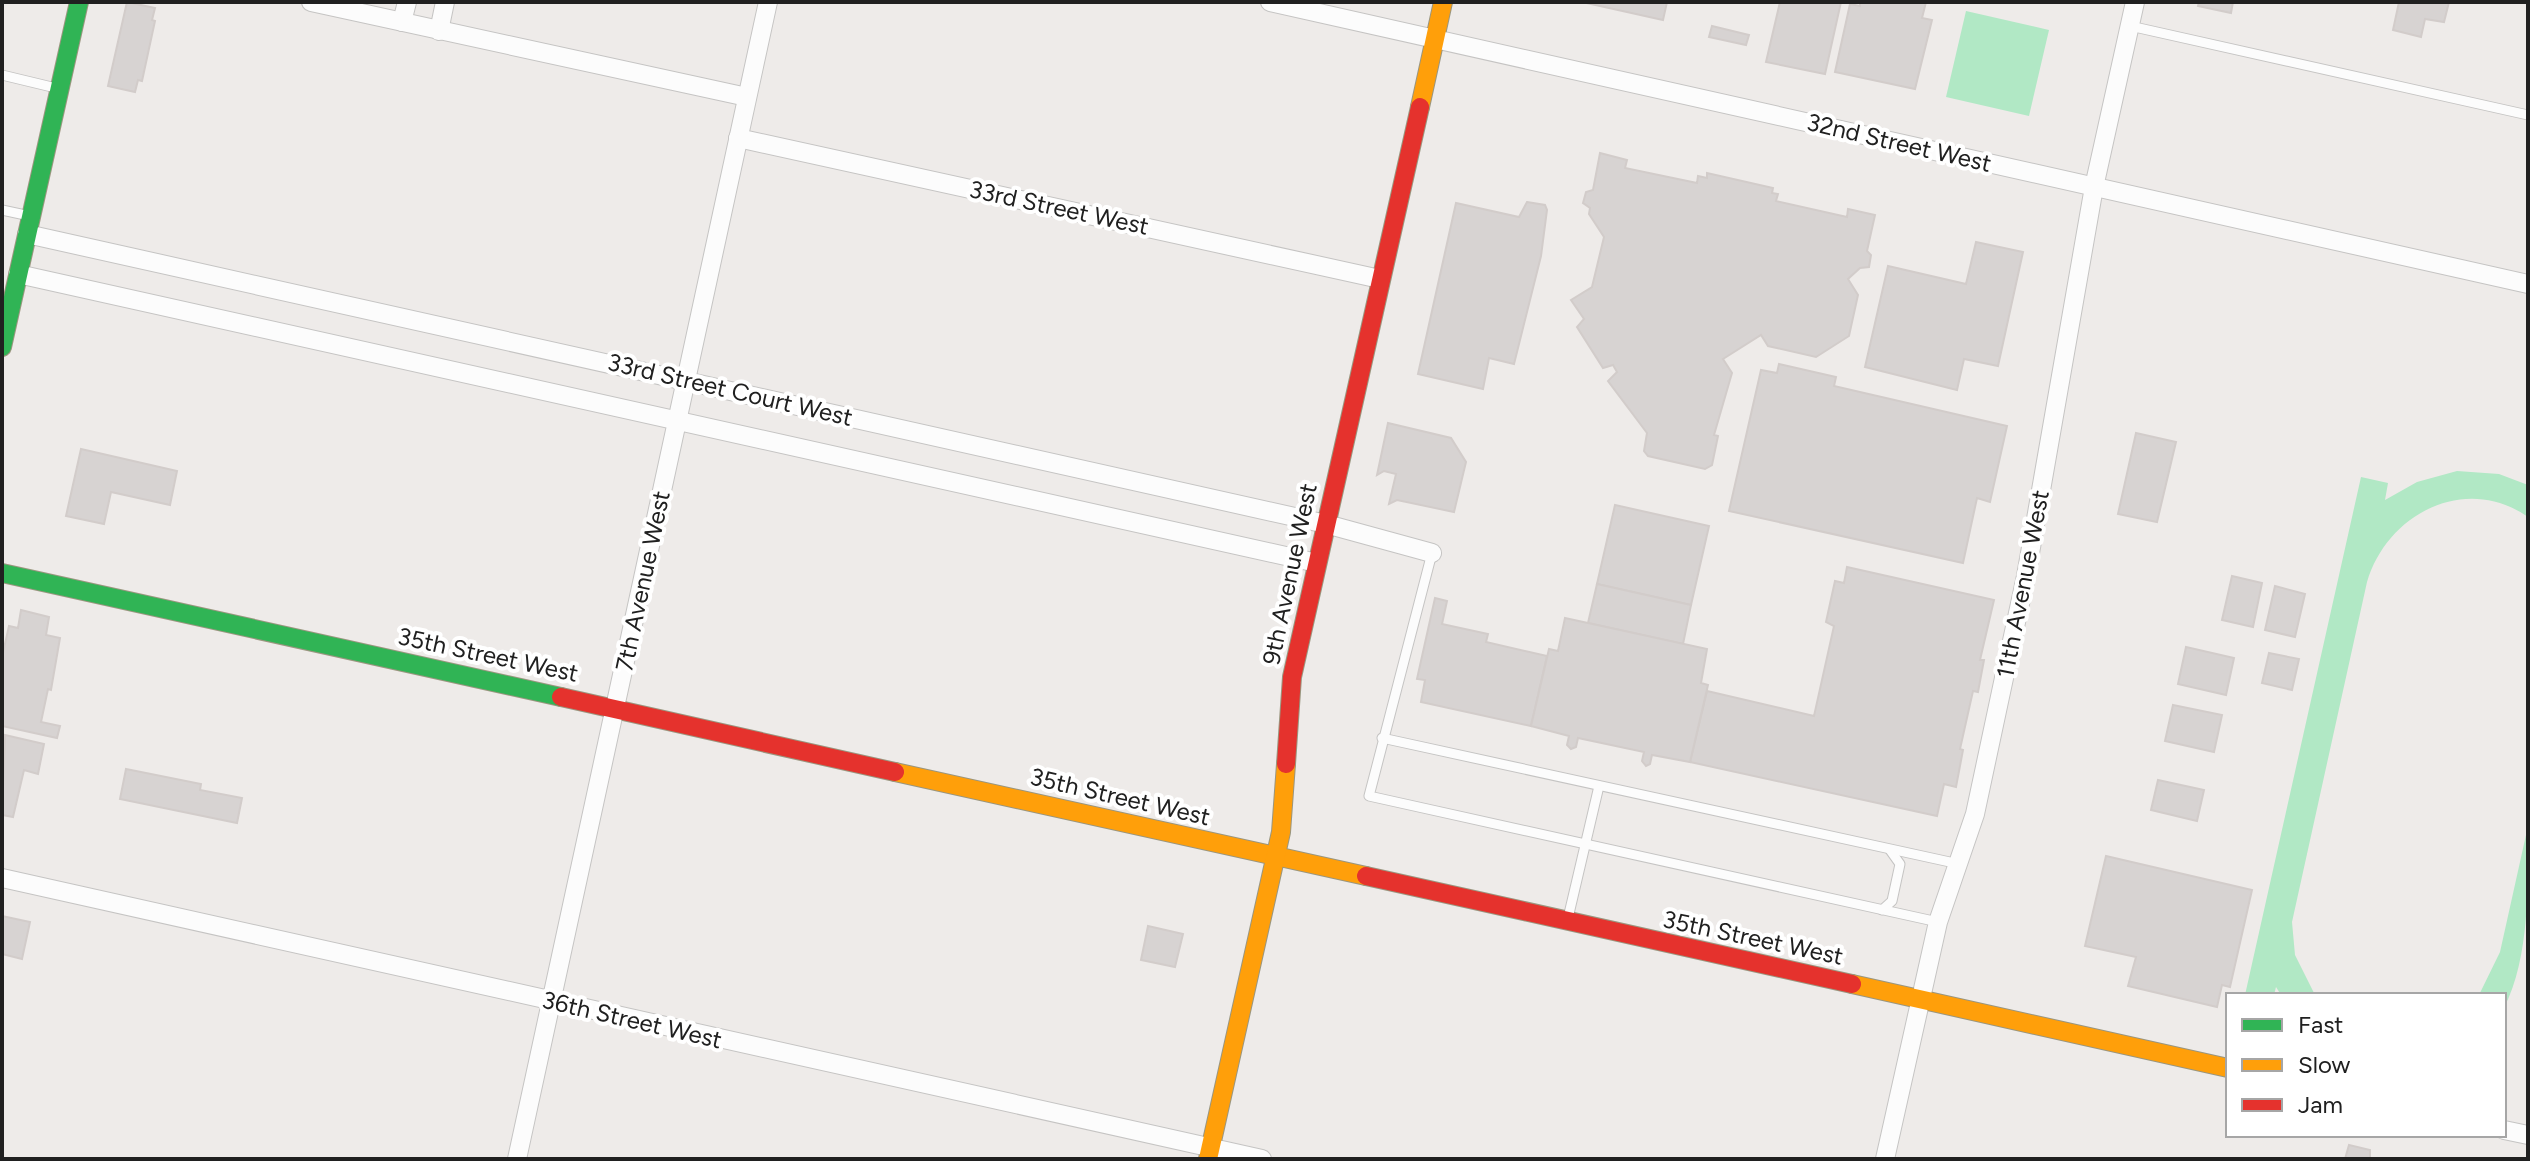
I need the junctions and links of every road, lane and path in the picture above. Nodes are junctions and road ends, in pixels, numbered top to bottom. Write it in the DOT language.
graph roads {
  1 [pos="79,2"];
  2 [pos="311,2"];
  3 [pos="407,2"];
  4 [pos="445,2"];
  5 [pos="768,2"];
  6 [pos="1270,2"];
  7 [pos="1443,2"];
  8 [pos="2135,2"];
  9 [pos="402,22"];
  10 [pos="2130,26"];
  11 [pos="439,31"];
  12 [pos="1435,39"];
  13 [pos="2,75"];
  14 [pos="60,88"];
  15 [pos="747,97"];
  16 [pos="2528,115"];
  17 [pos="738,138"];
  18 [pos="2094,187"];
  19 [pos="2,210"];
  20 [pos="29,225"];
  21 [pos="18,274"];
  22 [pos="1380,279"];
  23 [pos="2528,284"];
  24 [pos="5,320"];
  25 [pos="2,347"];
  26 [pos="685,379"];
  27 [pos="676,420"];
  28 [pos="1326,524"];
  29 [pos="1432,553"];
  30 [pos="1317,563"];
  31 [pos="2,573"];
  32 [pos="617,708"];
  33 [pos="1382,738"];
  34 [pos="1599,786"];
  35 [pos="1585,844"];
  36 [pos="1890,849"];
  37 [pos="1276,857"];
  38 [pos="1959,864"];
  39 [pos="2,878"];
  40 [pos="1882,910"];
  41 [pos="1568,922"];
  42 [pos="1938,922"];
  43 [pos="1921,1000"];
  44 [pos="552,1002"];
  45 [pos="2226,1068"];
  46 [pos="2506,1130"];
  47 [pos="2528,1135"];
  48 [pos="1209,1154"];
  49 [pos="517,1159"];
  50 [pos="1262,1159"];
  51 [pos="1885,1159"];
  1 -- 14 [label="street"];
  2 -- 9 [label="street"];
  3 -- 9 [label="street"];
  4 -- 11 [label="street"];
  5 -- 15 [label="street, 7th Avenue West"];
  6 -- 12 [label="street, 32nd Street West"];
  7 -- 12 [label="street, 9th Avenue West"];
  8 -- 10 [label="street, 11th Avenue West"];
  9 -- 11 [label="street"];
  10 -- 16 [label="lane"];
  10 -- 18 [label="street, 11th Avenue West"];
  11 -- 15 [label="street"];
  12 -- 18 [label="street, 32nd Street West"];
  12 -- 22 [label="street, 9th Avenue West"];
  13 -- 14 [label="lane"];
  14 -- 20 [label="street"];
  15 -- 17 [label="street, 7th Avenue West"];
  17 -- 22 [label="street, 33rd Street West"];
  17 -- 26 [label="street, 7th Avenue West"];
  18 -- 23 [label="street, 32nd Street West"];
  18 -- 38 [label="street, 11th Avenue West"];
  19 -- 20 [label="lane"];
  20 -- 21 [label="street"];
  20 -- 26 [label="street, 33rd Street Court West"];
  21 -- 24 [label="street"];
  21 -- 27 [label="street, 33rd Street Court West"];
  22 -- 28 [label="street, 9th Avenue West"];
  24 -- 25 [label="street"];
  26 -- 27 [label="street, 7th Avenue West"];
  26 -- 28 [label="street, 33rd Street Court West"];
  27 -- 30 [label="street, 33rd Street Court West"];
  27 -- 32 [label="street, 7th Avenue West"];
  28 -- 29 [label="street, 33rd Street Court West"];
  28 -- 30 [label="street, 9th Avenue West"];
  29 -- 33 [label="lane"];
  30 -- 37 [label="street, 9th Avenue West"];
  31 -- 32 [label="street, 35th Street West"];
  32 -- 37 [label="street, 35th Street West"];
  32 -- 44 [label="street, 7th Avenue West"];
  33 -- 34 [label="lane"];
  33 -- 35 [label="lane"];
  34 -- 35 [label="lane"];
  34 -- 36 [label="lane"];
  35 -- 40 [label="lane"];
  35 -- 41 [label="lane"];
  36 -- 38 [label="lane"];
  36 -- 40 [label="lane"];
  37 -- 41 [label="street, 35th Street West"];
  37 -- 48 [label="street, 9th Avenue West"];
  38 -- 42 [label="street, 11th Avenue West"];
  39 -- 44 [label="street, 36th Street West"];
  40 -- 42 [label="lane"];
  41 -- 43 [label="street, 35th Street West"];
  42 -- 43 [label="street, 11th Avenue West"];
  43 -- 45 [label="street, 35th Street West"];
  43 -- 51 [label="street, 11th Avenue West"];
  44 -- 48 [label="street, 36th Street West"];
  44 -- 49 [label="street, 7th Avenue West"];
  46 -- 47 [label="street"];
  48 -- 50 [label="street, 36th Street West"];
}
